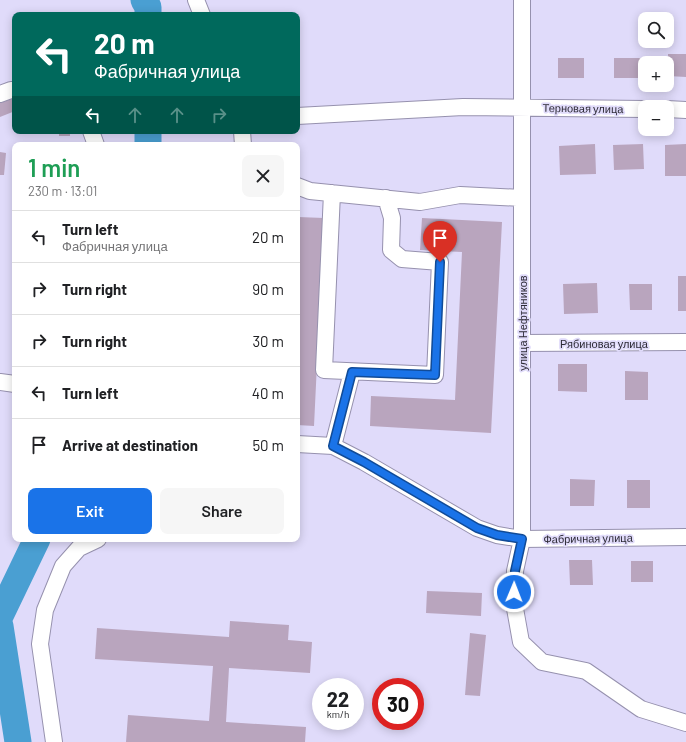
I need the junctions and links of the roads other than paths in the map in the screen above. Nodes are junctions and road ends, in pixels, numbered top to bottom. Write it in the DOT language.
graph roads {
  1 [pos="196,0"];
  2 [pos="522,0"];
  3 [pos="201,12"];
  4 [pos="12,90"];
  5 [pos="0,94"];
  6 [pos="522,108"];
  7 [pos="638,109"];
  8 [pos="674,109"];
  9 [pos="686,110"];
  10 [pos="300,116"];
  11 [pos="300,187"];
  12 [pos="332,193"];
  13 [pos="386,198"];
  14 [pos="522,198"];
  15 [pos="686,342"];
  16 [pos="522,343"];
  17 [pos="352,372"];
  18 [pos="0,382"];
  19 [pos="12,384"];
  20 [pos="300,444"];
  21 [pos="333,446"];
  22 [pos="686,537"];
  23 [pos="522,539"];
  24 [pos="92,542"];
  25 [pos="686,723"];
  26 [pos="54,742"];
  1 -- 3 [label="street"];
  2 -- 6 [label="street, улица Нефтяников"];
  4 -- 5 [label="street"];
  6 -- 7 [label="street, Терновая улица"];
  6 -- 10 [label="street, Терновая улица"];
  6 -- 14 [label="street, улица Нефтяников"];
  8 -- 9 [label="street"];
  11 -- 12 [label="street"];
  12 -- 13 [label="street"];
  12 -- 17 [label="street"];
  13 -- 14 [label="street"];
  13 -- 17 [label="street"];
  14 -- 16 [label="street, улица Нефтяников"];
  15 -- 16 [label="street, Рябиновая улица"];
  16 -- 23 [label="street, улица Нефтяников"];
  17 -- 21 [label="street"];
  18 -- 19 [label="street"];
  20 -- 21 [label="street, Фабричная улица"];
  21 -- 23 [label="street, Фабричная улица"];
  22 -- 23 [label="street, Фабричная улица"];
  23 -- 25 [label="street, улица Нефтяников"];
  24 -- 26 [label="street"];
}
